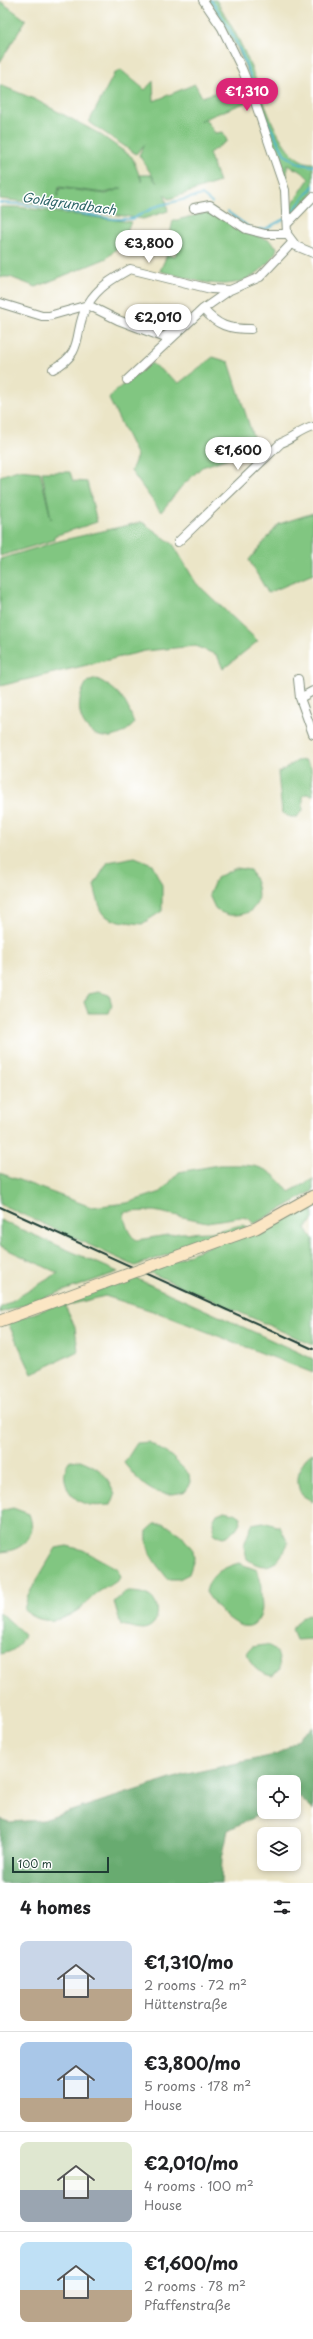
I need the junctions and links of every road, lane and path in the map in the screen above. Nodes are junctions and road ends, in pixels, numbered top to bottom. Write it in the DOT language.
graph roads {
  1 [pos="203,0"];
  2 [pos="313,197"];
  3 [pos="194,208"];
  4 [pos="287,224"];
  5 [pos="288,234"];
  6 [pos="292,243"];
  7 [pos="313,253"];
  8 [pos="230,290"];
  9 [pos="0,303"];
  10 [pos="88,305"];
  11 [pos="201,311"];
  12 [pos="251,328"];
  13 [pos="53,368"];
  14 [pos="127,380"];
  15 [pos="313,427"];
  16 [pos="178,542"];
  17 [pos="298,679"];
  18 [pos="313,691"];
  19 [pos="300,698"];
  20 [pos="313,734"];
  21 [pos="313,1196"];
  22 [pos="0,1321"];
  1 -- 4 [label="street"];
  2 -- 4 [label="street"];
  3 -- 5 [label="street"];
  4 -- 5 [label="street"];
  5 -- 6 [label="street"];
  6 -- 7 [label="street"];
  6 -- 8 [label="street"];
  8 -- 10 [label="street"];
  8 -- 11 [label="street"];
  9 -- 10 [label="street"];
  10 -- 11 [label="street"];
  10 -- 13 [label="street"];
  11 -- 12 [label="street"];
  11 -- 14 [label="street"];
  15 -- 16 [label="street"];
  17 -- 19 [label="street"];
  18 -- 19 [label="street"];
  19 -- 20 [label="street"];
  21 -- 22 [label="main road, bridge"];
}
